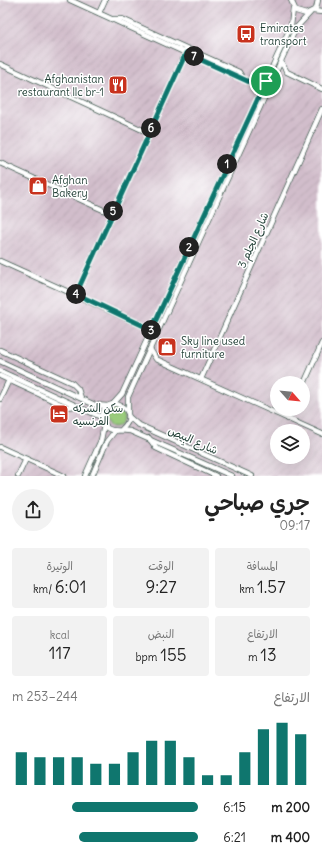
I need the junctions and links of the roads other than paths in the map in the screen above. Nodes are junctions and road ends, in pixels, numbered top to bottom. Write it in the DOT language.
graph roads {
  1 [pos="70,0"];
  2 [pos="105,0"];
  3 [pos="291,0"];
  4 [pos="320,0"];
  5 [pos="293,8"];
  6 [pos="311,12"];
  7 [pos="322,12"];
  8 [pos="99,13"];
  9 [pos="112,19"];
  10 [pos="186,53"];
  11 [pos="281,62"];
  12 [pos="0,64"];
  13 [pos="287,72"];
  14 [pos="275,75"];
  15 [pos="243,79"];
  16 [pos="266,81"];
  17 [pos="256,85"];
  18 [pos="322,88"];
  19 [pos="259,94"];
  20 [pos="322,109"];
  21 [pos="149,133"];
  22 [pos="0,163"];
  23 [pos="112,214"];
  24 [pos="0,261"];
  25 [pos="76,294"];
  26 [pos="155,322"];
  27 [pos="146,327"];
  28 [pos="149,335"];
  29 [pos="322,344"];
  30 [pos="150,349"];
  31 [pos="0,350"];
  32 [pos="205,351"];
  33 [pos="212,354"];
  34 [pos="156,359"];
  35 [pos="145,360"];
  36 [pos="0,361"];
  37 [pos="0,370"];
  38 [pos="0,376"];
  39 [pos="308,376"];
  40 [pos="201,379"];
  41 [pos="9,380"];
  42 [pos="81,398"];
  43 [pos="0,399"];
  44 [pos="110,405"];
  45 [pos="76,406"];
  46 [pos="128,415"];
  47 [pos="102,417"];
  48 [pos="288,418"];
  49 [pos="104,425"];
  50 [pos="122,429"];
  51 [pos="115,431"];
  52 [pos="322,434"];
  53 [pos="149,438"];
  54 [pos="0,447"];
  55 [pos="26,459"];
  56 [pos="18,476"];
  57 [pos="64,476"];
  58 [pos="85,476"];
  59 [pos="92,476"];
  60 [pos="216,476"];
  61 [pos="232,476"];
  62 [pos="252,476"];
  1 -- 8 [label="street"];
  2 -- 8 [label="street"];
  3 -- 5 [label="street"];
  4 -- 6 [label="street"];
  5 -- 6 [label="street"];
  5 -- 16 [label="street"];
  6 -- 7 [label="street"];
  6 -- 11 [label="street"];
  8 -- 9 [label="street"];
  9 -- 10 [label="street"];
  9 -- 15 [label="street"];
  10 -- 15 [label="street"];
  10 -- 21 [label="street"];
  11 -- 13 [label="street"];
  11 -- 14 [label="street"];
  12 -- 21 [label="street"];
  13 -- 14 [label="street"];
  13 -- 18 [label="street"];
  14 -- 30 [label="street"];
  15 -- 17 [label="street"];
  16 -- 17 [label="street"];
  16 -- 19 [label="street"];
  17 -- 19 [label="street"];
  19 -- 26 [label="street"];
  20 -- 33 [label="street, شارع الحِلم 3"];
  21 -- 23 [label="street"];
  22 -- 23 [label="street"];
  23 -- 25 [label="street"];
  24 -- 25 [label="street"];
  25 -- 27 [label="street"];
  26 -- 27 [label="street"];
  26 -- 28 [label="street"];
  27 -- 28 [label="street"];
  28 -- 44 [label="street"];
  29 -- 39 [label="street"];
  30 -- 34 [label="street"];
  30 -- 35 [label="street"];
  31 -- 42 [label="street"];
  32 -- 33 [label="street"];
  33 -- 40 [label="street, شارع الحِلم 3"];
  34 -- 35 [label="street"];
  34 -- 40 [label="street"];
  35 -- 46 [label="street"];
  36 -- 42 [label="street"];
  37 -- 45 [label="street"];
  38 -- 41 [label="street"];
  40 -- 48 [label="street"];
  41 -- 43 [label="street"];
  41 -- 45 [label="street"];
  42 -- 44 [label="street"];
  44 -- 46 [label="street"];
  44 -- 47 [label="street"];
  45 -- 47 [label="street"];
  46 -- 50 [label="street"];
  46 -- 62 [label="street, شارع البِيص"];
  47 -- 49 [label="street"];
  48 -- 52 [label="street"];
  49 -- 51 [label="street"];
  49 -- 58 [label="street"];
  50 -- 51 [label="street"];
  50 -- 53 [label="street, شارع البِيص"];
  51 -- 59 [label="street"];
  53 -- 60 [label="street"];
  53 -- 61 [label="street, شارع البِيص"];
  54 -- 55 [label="street"];
  55 -- 56 [label="street"];
  55 -- 57 [label="street"];
}
